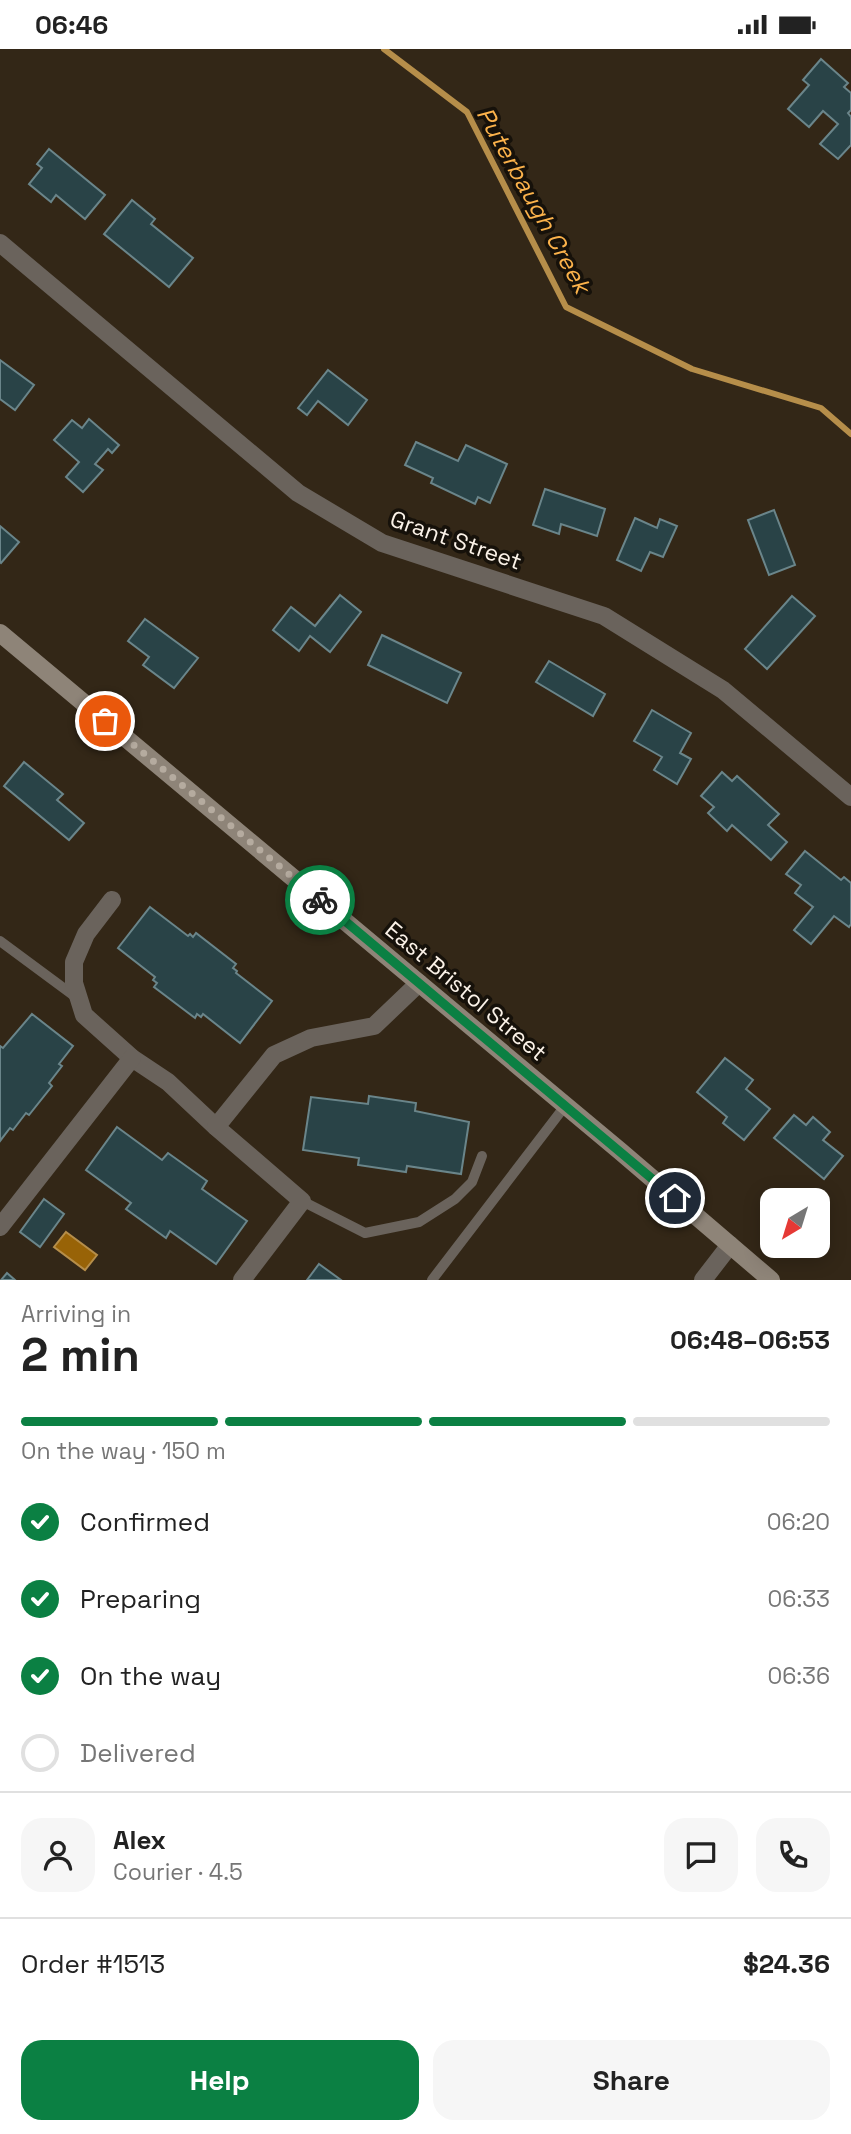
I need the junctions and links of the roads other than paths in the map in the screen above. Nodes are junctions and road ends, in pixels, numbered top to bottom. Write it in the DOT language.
graph roads {
  1 [pos="0,243"];
  2 [pos="0,633"];
  3 [pos="851,797"];
  4 [pos="112,900"];
  5 [pos="0,941"];
  6 [pos="419,983"];
  7 [pos="77,998"];
  8 [pos="132,1058"];
  9 [pos="565,1106"];
  10 [pos="216,1127"];
  11 [pos="482,1156"];
  12 [pos="302,1201"];
  13 [pos="7,1206"];
  14 [pos="0,1227"];
  15 [pos="730,1245"];
  16 [pos="438,1278"];
  17 [pos="242,1280"];
  18 [pos="703,1280"];
  19 [pos="771,1280"];
  1 -- 3 [label="street, Grant Street"];
  2 -- 6 [label="main road, East Bristol Street"];
  4 -- 7 [label="street"];
  5 -- 7 [label="lane"];
  6 -- 9 [label="main road, East Bristol Street"];
  6 -- 10 [label="street"];
  7 -- 8 [label="street"];
  8 -- 10 [label="street"];
  8 -- 13 [label="street"];
  9 -- 15 [label="main road, East Bristol Street"];
  9 -- 16 [label="lane"];
  10 -- 12 [label="street"];
  11 -- 12 [label="lane"];
  12 -- 17 [label="street"];
  13 -- 14 [label="street"];
  15 -- 18 [label="street"];
  15 -- 19 [label="main road, East Bristol Street"];
}
